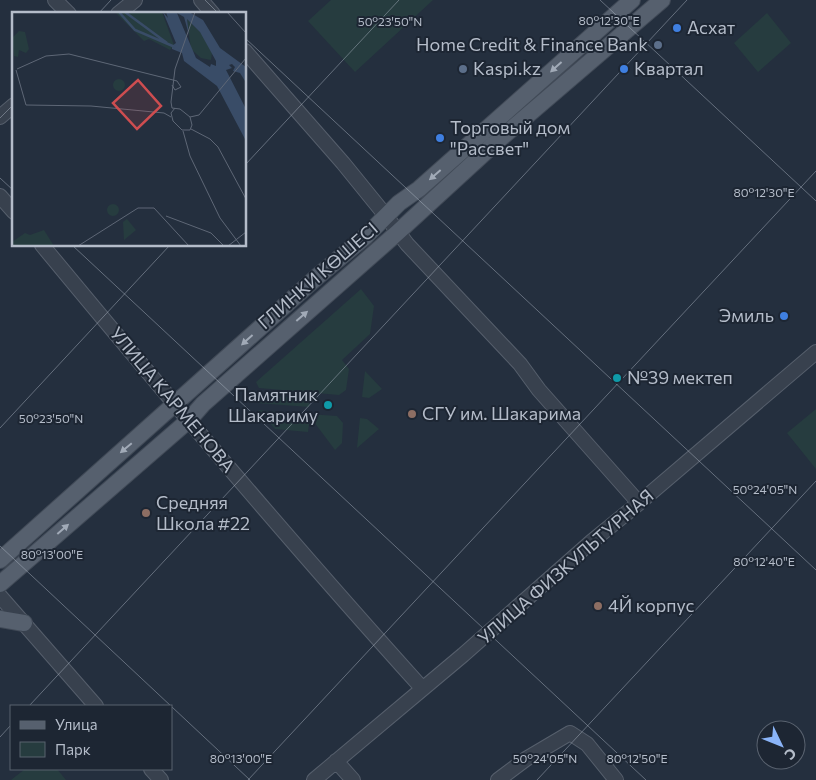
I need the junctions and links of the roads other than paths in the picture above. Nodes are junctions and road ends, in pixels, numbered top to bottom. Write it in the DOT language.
graph roads {
  1 [pos="55,0"];
  2 [pos="135,0"];
  3 [pos="201,0"];
  4 [pos="632,0"];
  5 [pos="662,0"];
  6 [pos="67,12"];
  7 [pos="120,12"];
  8 [pos="211,12"];
  9 [pos="246,52"];
  10 [pos="12,107"];
  11 [pos="0,117"];
  12 [pos="0,196"];
  13 [pos="12,210"];
  14 [pos="386,216"];
  15 [pos="398,233"];
  16 [pos="43,246"];
  17 [pos="816,352"];
  18 [pos="175,405"];
  19 [pos="189,420"];
  20 [pos="639,504"];
  21 [pos="0,560"];
  22 [pos="0,584"];
  23 [pos="0,596"];
  24 [pos="0,619"];
  25 [pos="24,623"];
  26 [pos="422,688"];
  27 [pos="95,705"];
  28 [pos="336,761"];
  29 [pos="152,770"];
  30 [pos="161,780"];
  31 [pos="314,780"];
  32 [pos="353,780"];
  33 [pos="498,780"];
  34 [pos="616,780"];
  1 -- 6 [label="street"];
  2 -- 7 [label="street"];
  3 -- 8 [label="street"];
  4 -- 14 [label="main road, ГЛИНКИ КӨШЕСІ, one-way"];
  5 -- 15 [label="main road, ГЛИНКИ КӨШЕСІ"];
  9 -- 14 [label="street"];
  10 -- 11 [label="street"];
  12 -- 13 [label="street"];
  14 -- 15 [label="street"];
  14 -- 18 [label="main road, ГЛИНКИ КӨШЕСІ, one-way"];
  19 -- 15 [label="main road, ГЛИНКИ КӨШЕСІ, one-way"];
  15 -- 20 [label="street"];
  16 -- 18 [label="street, УЛИЦА КАРМЕНОВА"];
  17 -- 20 [label="street, УЛИЦА ФИЗКУЛЬТУРНАЯ"];
  18 -- 19 [label="street, УЛИЦА КАРМЕНОВА"];
  18 -- 21 [label="main road, ГЛИНКИ КӨШЕСІ, one-way"];
  22 -- 19 [label="main road, ГЛИНКИ КӨШЕСІ, one-way"];
  19 -- 26 [label="street, УЛИЦА КАРМЕНОВА"];
  20 -- 26 [label="street, УЛИЦА ФИЗКУЛЬТУРНАЯ"];
  23 -- 25 [label="street"];
  24 -- 25 [label="main road"];
  25 -- 27 [label="street"];
  26 -- 28 [label="street, УЛИЦА ФИЗКУЛЬТУРНАЯ"];
  28 -- 31 [label="street, УЛИЦА ФИЗКУЛЬТУРНАЯ"];
  28 -- 32 [label="street"];
  29 -- 30 [label="street"];
  33 -- 34 [label="street"];
}
